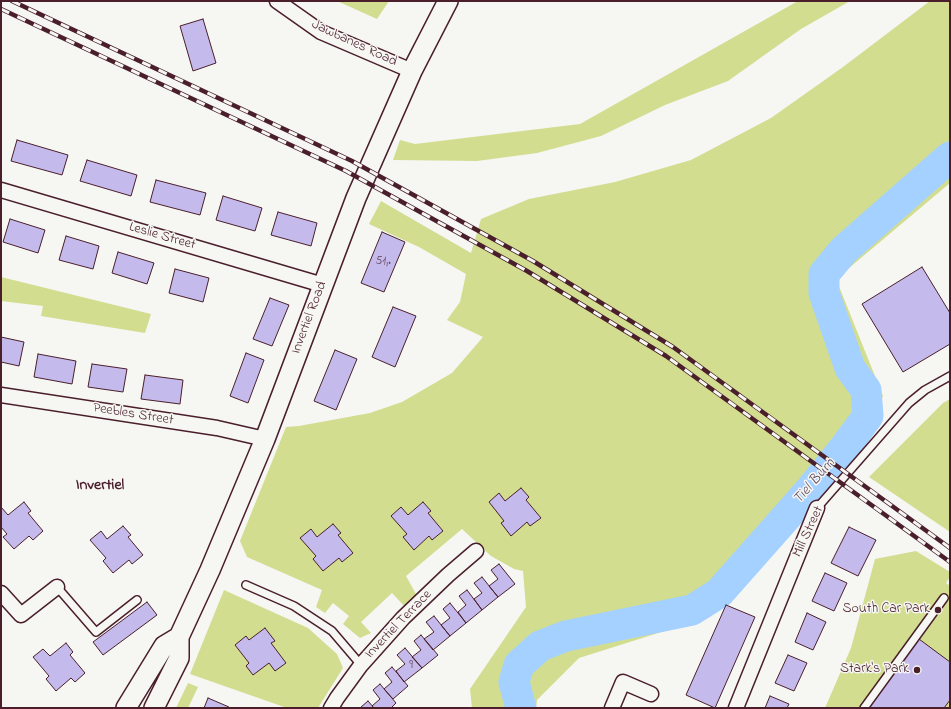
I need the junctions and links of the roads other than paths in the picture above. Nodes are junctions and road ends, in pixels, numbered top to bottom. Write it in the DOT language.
graph roads {
  1 [pos="277,1"];
  2 [pos="448,1"];
  3 [pos="412,71"];
  4 [pos="1,190"];
  5 [pos="323,285"];
  6 [pos="950,376"];
  7 [pos="1,395"];
  8 [pos="265,439"];
  9 [pos="817,508"];
  10 [pos="476,551"];
  11 [pos="246,585"];
  12 [pos="57,587"];
  13 [pos="1,593"];
  14 [pos="944,598"];
  15 [pos="136,600"];
  16 [pos="179,637"];
  17 [pos="361,665"];
  18 [pos="651,694"];
  19 [pos="126,708"];
  20 [pos="154,708"];
  21 [pos="331,708"];
  22 [pos="612,708"];
  23 [pos="736,708"];
  24 [pos="864,708"];
  1 -- 3 [label="street, Jawbanes Road"];
  2 -- 3 [label="main road, Invertiel Road"];
  3 -- 5 [label="main road, Invertiel Road"];
  4 -- 5 [label="street, Leslie Street"];
  5 -- 8 [label="main road, Invertiel Road"];
  6 -- 9 [label="lane, Mill Street"];
  7 -- 8 [label="street, Peebles Street"];
  8 -- 16 [label="main road, Invertiel Road"];
  9 -- 23 [label="street, Mill Street"];
  10 -- 17 [label="street, Invertiel Terrace"];
  11 -- 17 [label="lane"];
  12 -- 13 [label="street"];
  12 -- 15 [label="lane"];
  14 -- 24 [label="lane"];
  16 -- 19 [label="main road"];
  16 -- 20 [label="main road, Invertiel Road"];
  17 -- 21 [label="street, Invertiel Terrace"];
  18 -- 22 [label="street"];
}
